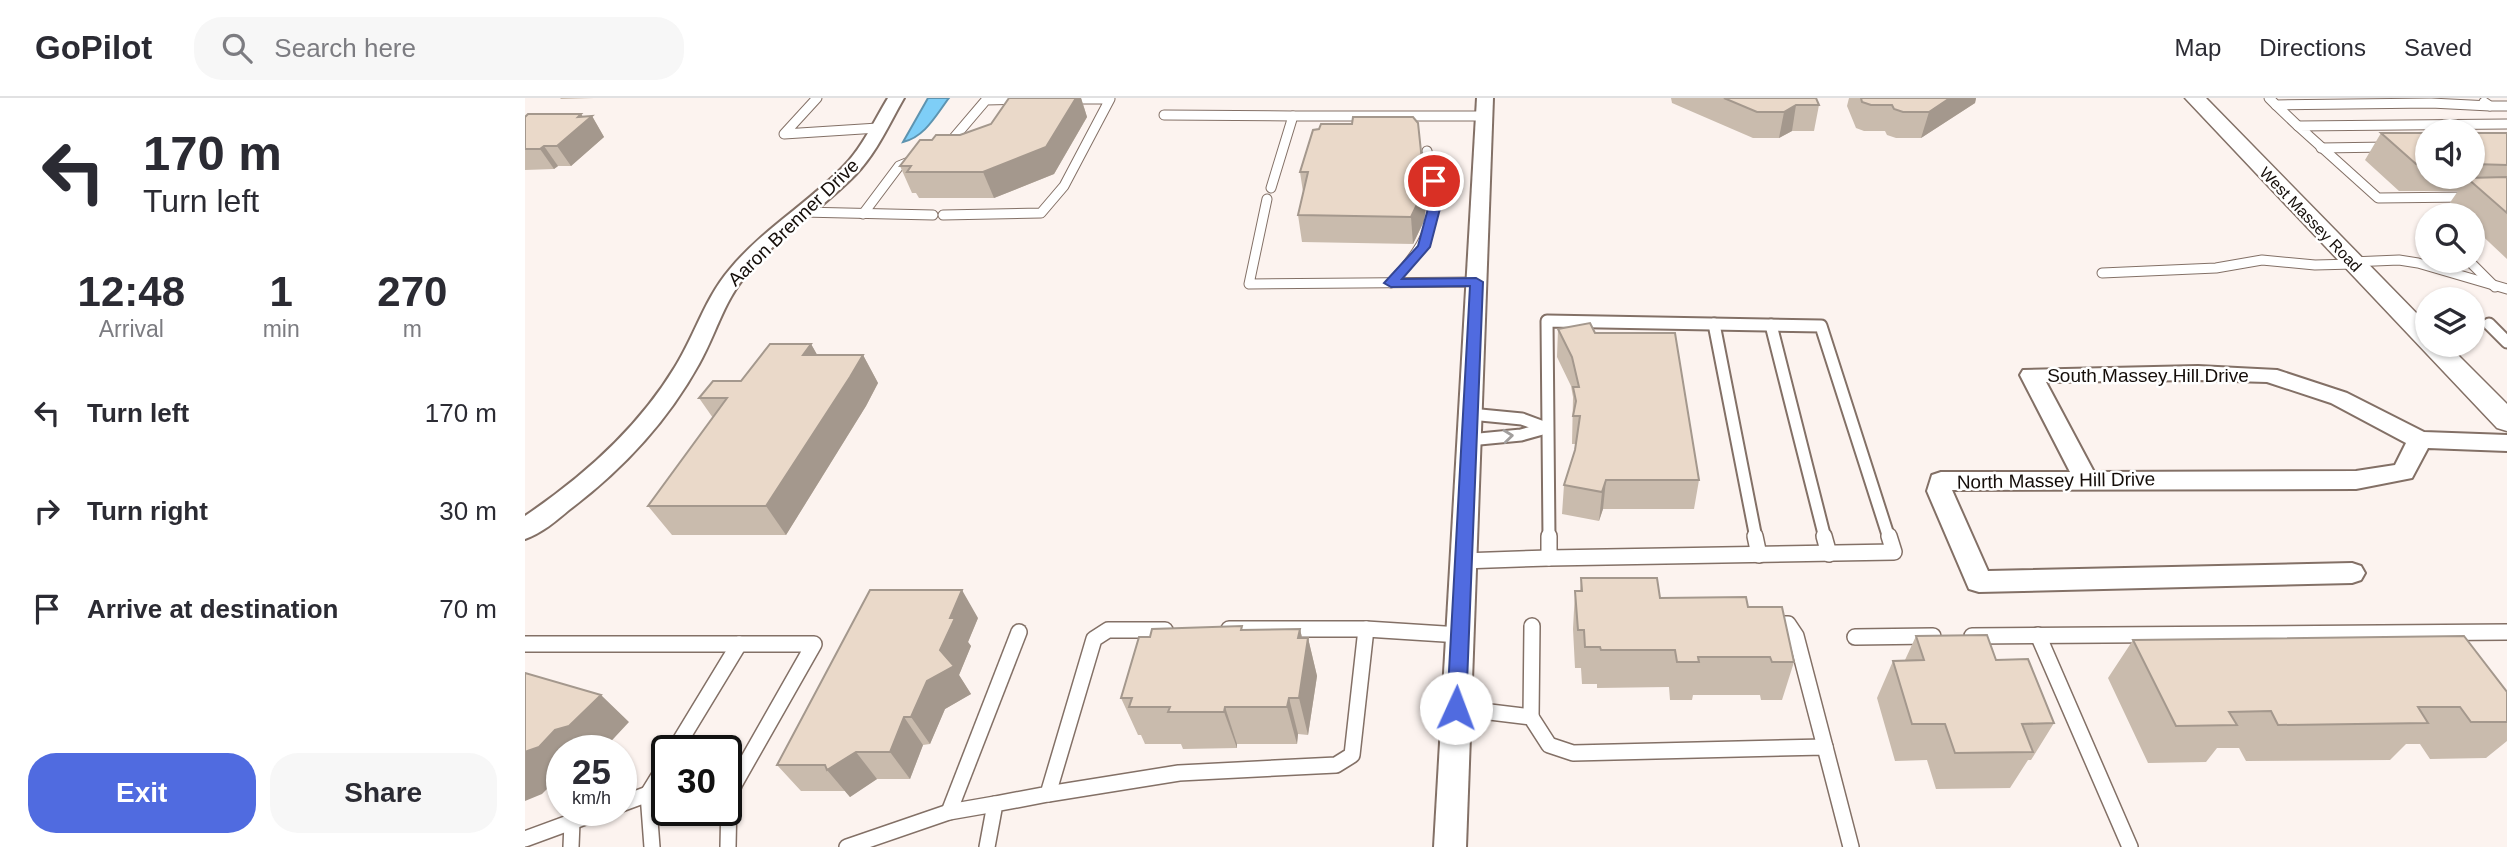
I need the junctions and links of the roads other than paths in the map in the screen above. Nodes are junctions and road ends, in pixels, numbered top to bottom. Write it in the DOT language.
graph roads {
  1 [pos="817,98"];
  2 [pos="896,98"];
  3 [pos="1110,98"];
  4 [pos="2195,98"];
  5 [pos="2478,98"];
  6 [pos="2500,98"];
  7 [pos="986,99"];
  8 [pos="1041,99"];
  9 [pos="1055,99"];
  10 [pos="2507,100"];
  11 [pos="2403,101"];
  12 [pos="2441,101"];
  13 [pos="2272,102"];
  14 [pos="2490,106"];
  15 [pos="2507,106"];
  16 [pos="1485,107"];
  17 [pos="1164,115"];
  18 [pos="1293,116"];
  19 [pos="1407,116"];
  20 [pos="2464,119"];
  21 [pos="2507,124"];
  22 [pos="1413,125"];
  23 [pos="2415,125"];
  24 [pos="2485,125"];
  25 [pos="2298,126"];
  26 [pos="878,128"];
  27 [pos="2401,147"];
  28 [pos="2321,148"];
  29 [pos="937,151"];
  30 [pos="1427,151"];
  31 [pos="925,156"];
  32 [pos="1271,188"];
  33 [pos="2481,197"];
  34 [pos="1266,199"];
  35 [pos="802,212"];
  36 [pos="863,214"];
  37 [pos="2353,263"];
  38 [pos="2102,273"];
  39 [pos="2481,273"];
  40 [pos="1476,282"];
  41 [pos="1391,283"];
  42 [pos="2495,287"];
  43 [pos="2507,289"];
  44 [pos="1714,324"];
  45 [pos="2489,324"];
  46 [pos="1770,325"];
  47 [pos="2415,327"];
  48 [pos="2507,342"];
  49 [pos="2445,357"];
  50 [pos="2507,421"];
  51 [pos="1470,427"];
  52 [pos="1546,428"];
  53 [pos="2420,440"];
  54 [pos="2507,443"];
  55 [pos="2086,479"];
  56 [pos="525,529"];
  57 [pos="1829,554"];
  58 [pos="1759,555"];
  59 [pos="1549,558"];
  60 [pos="1462,561"];
  61 [pos="2352,573"];
  62 [pos="1761,624"];
  63 [pos="1532,626"];
  64 [pos="1217,629"];
  65 [pos="1366,629"];
  66 [pos="1176,630"];
  67 [pos="1019,632"];
  68 [pos="2507,632"];
  69 [pos="1459,635"];
  70 [pos="2038,635"];
  71 [pos="1855,637"];
  72 [pos="525,644"];
  73 [pos="739,644"];
  74 [pos="1456,708"];
  75 [pos="1531,717"];
  76 [pos="684,735"];
  77 [pos="1825,747"];
  78 [pos="651,789"];
  79 [pos="648,794"];
  80 [pos="1048,794"];
  81 [pos="637,798"];
  82 [pos="995,804"];
  83 [pos="949,811"];
  84 [pos="561,826"];
  85 [pos="572,826"];
  86 [pos="525,839"];
  87 [pos="571,847"];
  88 [pos="652,847"];
  89 [pos="728,847"];
  90 [pos="847,847"];
  91 [pos="987,847"];
  92 [pos="1450,847"];
  93 [pos="1851,847"];
  94 [pos="2130,847"];
  1 -- 26 [label="lane"];
  2 -- 26 [label="street, Aaron Brenner Drive"];
  3 -- 9 [label="lane"];
  3 -- 36 [label="lane"];
  4 -- 37 [label="street, West Massey Road"];
  5 -- 14 [label="lane"];
  6 -- 10 [label="lane"];
  7 -- 8 [label="lane"];
  7 -- 29 [label="lane"];
  11 -- 12 [label="lane"];
  11 -- 13 [label="lane"];
  12 -- 14 [label="lane"];
  12 -- 20 [label="lane"];
  13 -- 25 [label="lane"];
  14 -- 15 [label="lane"];
  16 -- 19 [label="lane"];
  16 -- 40 [label="street"];
  17 -- 18 [label="lane"];
  18 -- 19 [label="lane"];
  18 -- 32 [label="lane"];
  19 -- 22 [label="lane"];
  21 -- 24 [label="lane"];
  23 -- 25 [label="lane"];
  25 -- 28 [label="lane"];
  26 -- 35 [label="street, Aaron Brenner Drive"];
  27 -- 28 [label="lane"];
  28 -- 33 [label="lane"];
  30 -- 41 [label="lane"];
  31 -- 36 [label="lane"];
  34 -- 41 [label="lane"];
  35 -- 36 [label="lane"];
  35 -- 56 [label="street, Aaron Brenner Drive"];
  37 -- 38 [label="lane"];
  37 -- 42 [label="lane"];
  37 -- 47 [label="street, West Massey Road"];
  39 -- 42 [label="lane"];
  40 -- 41 [label="lane"];
  40 -- 51 [label="street"];
  42 -- 43 [label="lane"];
  44 -- 46 [label="lane"];
  44 -- 52 [label="lane"];
  44 -- 58 [label="lane"];
  45 -- 48 [label="lane"];
  46 -- 57 [label="lane"];
  46 -- 57 [label="lane"];
  49 -- 50 [label="street"];
  51 -- 52 [label="lane, one-way"];
  51 -- 52 [label="lane"];
  51 -- 60 [label="street"];
  52 -- 59 [label="lane"];
  53 -- 54 [label="street"];
  53 -- 55 [label="street, North Massey Hill Drive"];
  53 -- 55 [label="street, South Massey Hill Drive"];
  55 -- 61 [label="street, North Massey Hill Drive"];
  57 -- 58 [label="lane"];
  58 -- 59 [label="lane"];
  59 -- 60 [label="lane"];
  60 -- 69 [label="street"];
  62 -- 77 [label="lane"];
  63 -- 75 [label="lane"];
  64 -- 65 [label="lane"];
  65 -- 69 [label="lane"];
  65 -- 80 [label="lane"];
  66 -- 80 [label="lane"];
  67 -- 83 [label="lane"];
  68 -- 70 [label="lane"];
  69 -- 74 [label="street"];
  70 -- 71 [label="lane"];
  70 -- 94 [label="lane"];
  72 -- 73 [label="lane"];
  73 -- 76 [label="lane"];
  73 -- 89 [label="lane"];
  74 -- 75 [label="lane"];
  74 -- 92 [label="street"];
  75 -- 77 [label="lane"];
  77 -- 93 [label="lane"];
  78 -- 79 [label="lane"];
  79 -- 81 [label="lane"];
  79 -- 88 [label="lane"];
  80 -- 82 [label="lane"];
  82 -- 83 [label="lane"];
  82 -- 91 [label="lane"];
  83 -- 90 [label="lane"];
  84 -- 86 [label="lane"];
  85 -- 87 [label="lane"];
}
